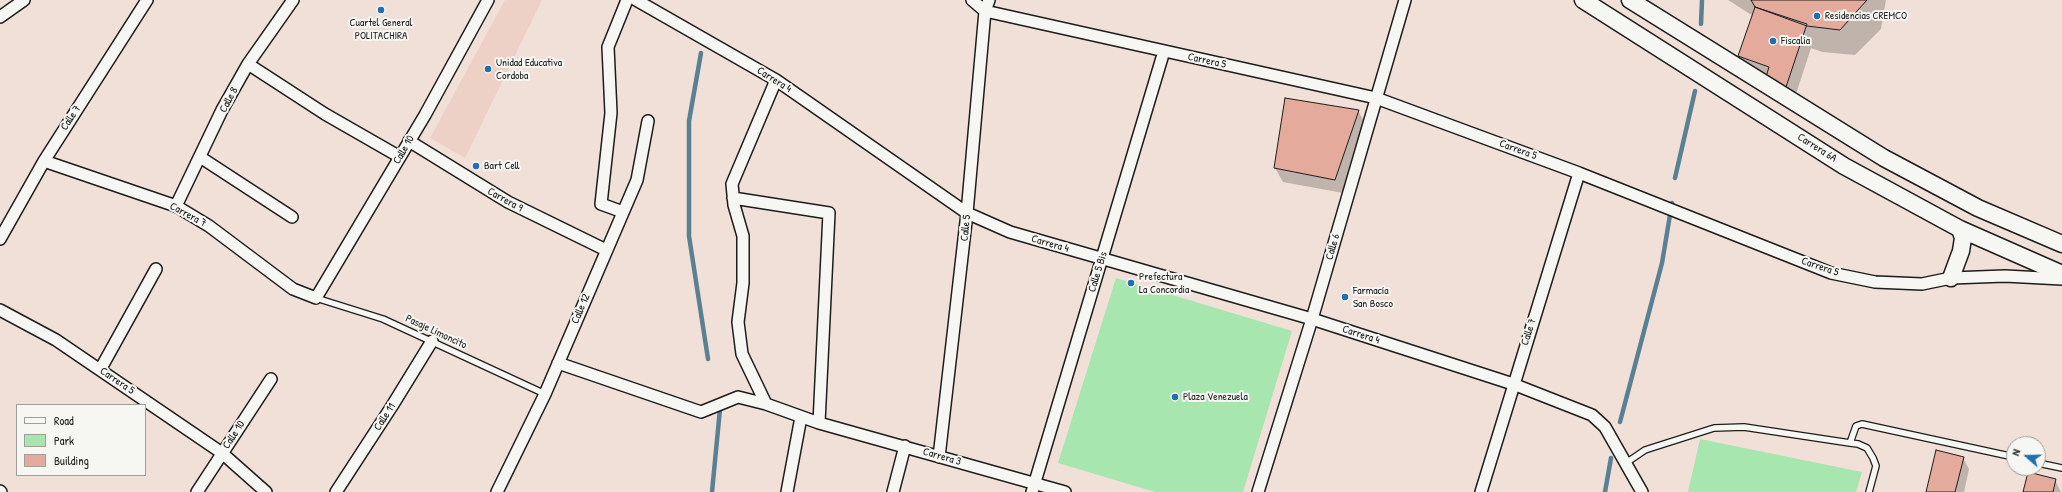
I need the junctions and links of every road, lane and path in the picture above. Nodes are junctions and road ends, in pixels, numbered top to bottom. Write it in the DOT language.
graph roads {
  1 [pos="24,0"];
  2 [pos="147,0"];
  3 [pos="293,0"];
  4 [pos="488,0"];
  5 [pos="626,0"];
  6 [pos="636,0"];
  7 [pos="972,0"];
  8 [pos="989,0"];
  9 [pos="1405,0"];
  10 [pos="1583,0"];
  11 [pos="1630,0"];
  12 [pos="985,11"];
  13 [pos="0,17"];
  14 [pos="1164,52"];
  15 [pos="248,64"];
  16 [pos="776,80"];
  17 [pos="1376,98"];
  18 [pos="648,121"];
  19 [pos="409,141"];
  20 [pos="200,157"];
  21 [pos="400,157"];
  22 [pos="44,161"];
  23 [pos="1579,173"];
  24 [pos="733,198"];
  25 [pos="176,206"];
  26 [pos="623,212"];
  27 [pos="967,213"];
  28 [pos="292,217"];
  29 [pos="1960,229"];
  30 [pos="0,239"];
  31 [pos="2062,244"];
  32 [pos="606,250"];
  33 [pos="1102,259"];
  34 [pos="156,269"];
  35 [pos="2062,274"];
  36 [pos="1951,278"];
  37 [pos="2062,279"];
  38 [pos="316,298"];
  39 [pos="0,310"];
  40 [pos="1312,319"];
  41 [pos="432,341"];
  42 [pos="558,363"];
  43 [pos="100,370"];
  44 [pos="271,379"];
  45 [pos="1513,384"];
  46 [pos="545,394"];
  47 [pos="766,404"];
  48 [pos="802,417"];
  49 [pos="819,423"];
  50 [pos="1850,442"];
  51 [pos="905,446"];
  52 [pos="222,453"];
  53 [pos="2006,455"];
  54 [pos="939,457"];
  55 [pos="1626,463"];
  56 [pos="2046,465"];
  57 [pos="2062,468"];
  58 [pos="1034,488"];
  59 [pos="197,492"];
  60 [pos="266,492"];
  61 [pos="336,492"];
  62 [pos="497,492"];
  63 [pos="787,492"];
  64 [pos="893,492"];
  65 [pos="1065,492"];
  66 [pos="1258,492"];
  67 [pos="1481,492"];
  68 [pos="1642,492"];
  69 [pos="1869,492"];
  1 -- 13 [label="street"];
  2 -- 22 [label="street, Calle 7"];
  3 -- 15 [label="street, Calle 8"];
  4 -- 19 [label="street, Calle 10"];
  5 -- 26 [label="street"];
  6 -- 16 [label="street, Carrera 4"];
  7 -- 12 [label="street, Carrera 5"];
  8 -- 12 [label="street, Calle 5"];
  9 -- 17 [label="street, Calle 6"];
  10 -- 29 [label="street, Carrera 6A"];
  11 -- 31 [label="street"];
  12 -- 14 [label="street, Carrera 5"];
  12 -- 27 [label="street, Calle 5"];
  14 -- 17 [label="street, Carrera 5"];
  14 -- 33 [label="street, Calle 5 Bis"];
  15 -- 20 [label="street, Calle 8"];
  15 -- 21 [label="street"];
  16 -- 24 [label="street"];
  16 -- 27 [label="street, Carrera 4"];
  17 -- 23 [label="street, Carrera 5"];
  17 -- 40 [label="street, Calle 6"];
  18 -- 26 [label="street, Calle 12"];
  19 -- 21 [label="street, Calle 10"];
  19 -- 32 [label="street, Carrera 9"];
  20 -- 25 [label="street, Calle 8"];
  20 -- 28 [label="street"];
  21 -- 38 [label="street, Calle 10"];
  22 -- 25 [label="street, Carrera 7"];
  22 -- 30 [label="street, Calle 7"];
  23 -- 36 [label="street, Carrera 5"];
  23 -- 45 [label="street, Calle 7"];
  24 -- 47 [label="street"];
  24 -- 49 [label="street"];
  25 -- 38 [label="street, Carrera 7"];
  26 -- 32 [label="street, Calle 12"];
  27 -- 33 [label="street, Carrera 4"];
  27 -- 54 [label="street, Calle 5"];
  29 -- 35 [label="street, Carrera 6A"];
  29 -- 36 [label="street"];
  32 -- 42 [label="street, Calle 12"];
  33 -- 40 [label="street, Carrera 4"];
  33 -- 58 [label="street, Calle 5 Bis"];
  34 -- 43 [label="street"];
  36 -- 37 [label="street, Carrera 5"];
  38 -- 41 [label="lane, Pasaje Limoncito"];
  39 -- 43 [label="street, Carrera 5"];
  40 -- 45 [label="street, Carrera 4"];
  40 -- 66 [label="street, Calle 6"];
  41 -- 46 [label="lane, Pasaje Limoncito"];
  41 -- 61 [label="street, Calle 11"];
  42 -- 46 [label="street, Calle 12"];
  42 -- 47 [label="street, Carrera 3"];
  43 -- 52 [label="street, Carrera 5"];
  44 -- 52 [label="street, Calle 10"];
  45 -- 55 [label="street, Carrera 4"];
  45 -- 67 [label="street, Calle 7"];
  46 -- 62 [label="street, Calle 12"];
  47 -- 48 [label="street, Carrera 3"];
  48 -- 49 [label="street, Carrera 3"];
  48 -- 63 [label="street"];
  49 -- 51 [label="street, Carrera 3"];
  50 -- 53 [label="lane"];
  50 -- 55 [label="lane"];
  50 -- 69 [label="lane"];
  51 -- 54 [label="street, Carrera 3"];
  51 -- 64 [label="street"];
  52 -- 59 [label="street, Calle 10"];
  52 -- 60 [label="street, Carrera 5"];
  54 -- 58 [label="street, Carrera 3"];
  55 -- 68 [label="street, Carrera 4"];
  56 -- 57 [label="lane"];
  58 -- 65 [label="street, Carrera 3"];
}
